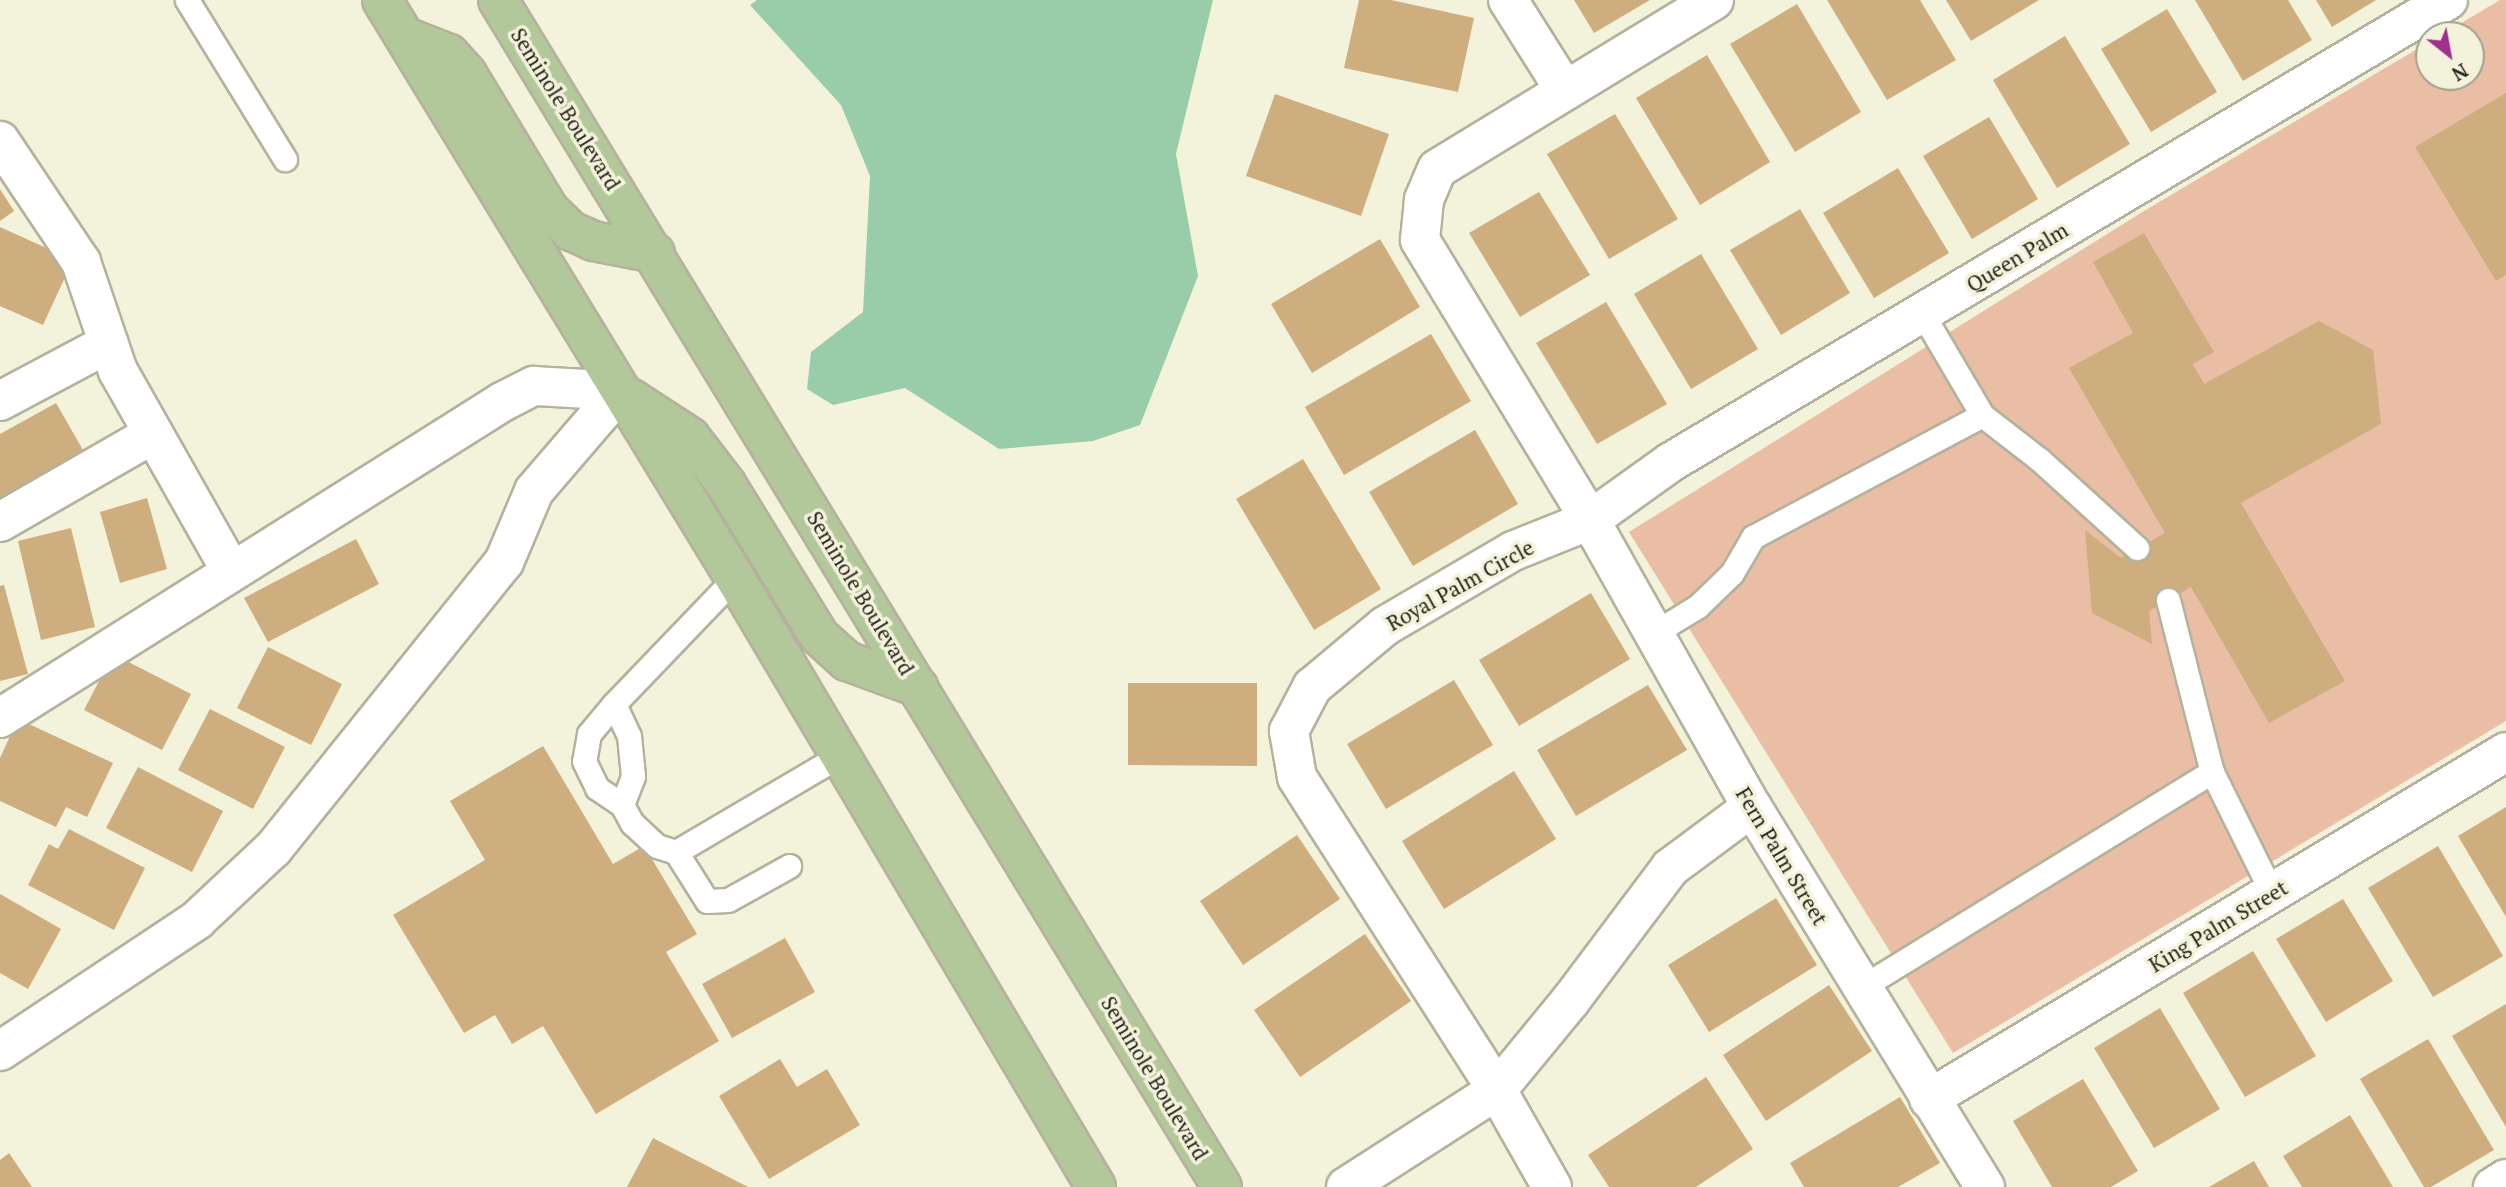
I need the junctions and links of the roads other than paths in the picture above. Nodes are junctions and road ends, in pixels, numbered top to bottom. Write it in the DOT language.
graph roads {
  1 [pos="187,0"];
  2 [pos="382,0"];
  3 [pos="498,0"];
  4 [pos="1508,0"];
  5 [pos="1714,0"];
  6 [pos="2448,0"];
  7 [pos="408,38"];
  8 [pos="1564,89"];
  9 [pos="0,141"];
  10 [pos="285,159"];
  11 [pos="655,253"];
  12 [pos="1922,313"];
  13 [pos="109,343"];
  14 [pos="620,391"];
  15 [pos="0,401"];
  16 [pos="1982,415"];
  17 [pos="153,434"];
  18 [pos="1590,520"];
  19 [pos="0,522"];
  20 [pos="2137,548"];
  21 [pos="230,569"];
  22 [pos="735,578"];
  23 [pos="2168,600"];
  24 [pos="1654,633"];
  25 [pos="918,687"];
  26 [pos="614,704"];
  27 [pos="0,718"];
  28 [pos="2506,752"];
  29 [pos="839,756"];
  30 [pos="2211,772"];
  31 [pos="622,805"];
  32 [pos="1752,807"];
  33 [pos="676,852"];
  34 [pos="789,866"];
  35 [pos="2272,893"];
  36 [pos="1861,988"];
  37 [pos="0,1051"];
  38 [pos="1497,1090"];
  39 [pos="1929,1099"];
  40 [pos="2506,1179"];
  41 [pos="1083,1183"];
  42 [pos="1222,1187"];
  43 [pos="1346,1187"];
  44 [pos="1552,1187"];
  45 [pos="1985,1187"];
  46 [pos="2493,1187"];
  1 -- 10 [label="lane"];
  2 -- 7 [label="main road"];
  3 -- 11 [label="main road, Seminole Boulevard"];
  4 -- 8 [label="street"];
  5 -- 8 [label="street"];
  6 -- 12 [label="street, Queen Palm"];
  7 -- 11 [label="main road"];
  7 -- 14 [label="main road"];
  8 -- 18 [label="street"];
  9 -- 13 [label="street"];
  11 -- 25 [label="main road, Seminole Boulevard"];
  12 -- 16 [label="lane"];
  12 -- 18 [label="street, Queen Palm"];
  13 -- 15 [label="street"];
  13 -- 17 [label="street"];
  14 -- 21 [label="street"];
  14 -- 22 [label="main road"];
  14 -- 25 [label="main road"];
  14 -- 37 [label="street"];
  16 -- 20 [label="lane"];
  16 -- 24 [label="lane"];
  17 -- 19 [label="street"];
  17 -- 21 [label="street"];
  18 -- 24 [label="street, Fern Palm Street"];
  18 -- 38 [label="street, Royal Palm Circle"];
  21 -- 27 [label="street"];
  22 -- 26 [label="lane"];
  22 -- 29 [label="main road"];
  23 -- 30 [label="lane"];
  24 -- 32 [label="street, Fern Palm Street"];
  25 -- 42 [label="main road, Seminole Boulevard"];
  26 -- 31 [label="lane"];
  26 -- 31 [label="lane"];
  28 -- 35 [label="street, King Palm Street"];
  29 -- 33 [label="lane"];
  29 -- 41 [label="main road"];
  30 -- 35 [label="lane"];
  30 -- 36 [label="lane"];
  31 -- 33 [label="lane"];
  32 -- 36 [label="street, Fern Palm Street"];
  32 -- 38 [label="street"];
  33 -- 34 [label="lane"];
  35 -- 39 [label="street, King Palm Street"];
  36 -- 39 [label="street, Fern Palm Street"];
  38 -- 43 [label="street"];
  38 -- 44 [label="street, Royal Palm Circle"];
  39 -- 45 [label="street, Fern Palm Street"];
  40 -- 46 [label="street"];
}
